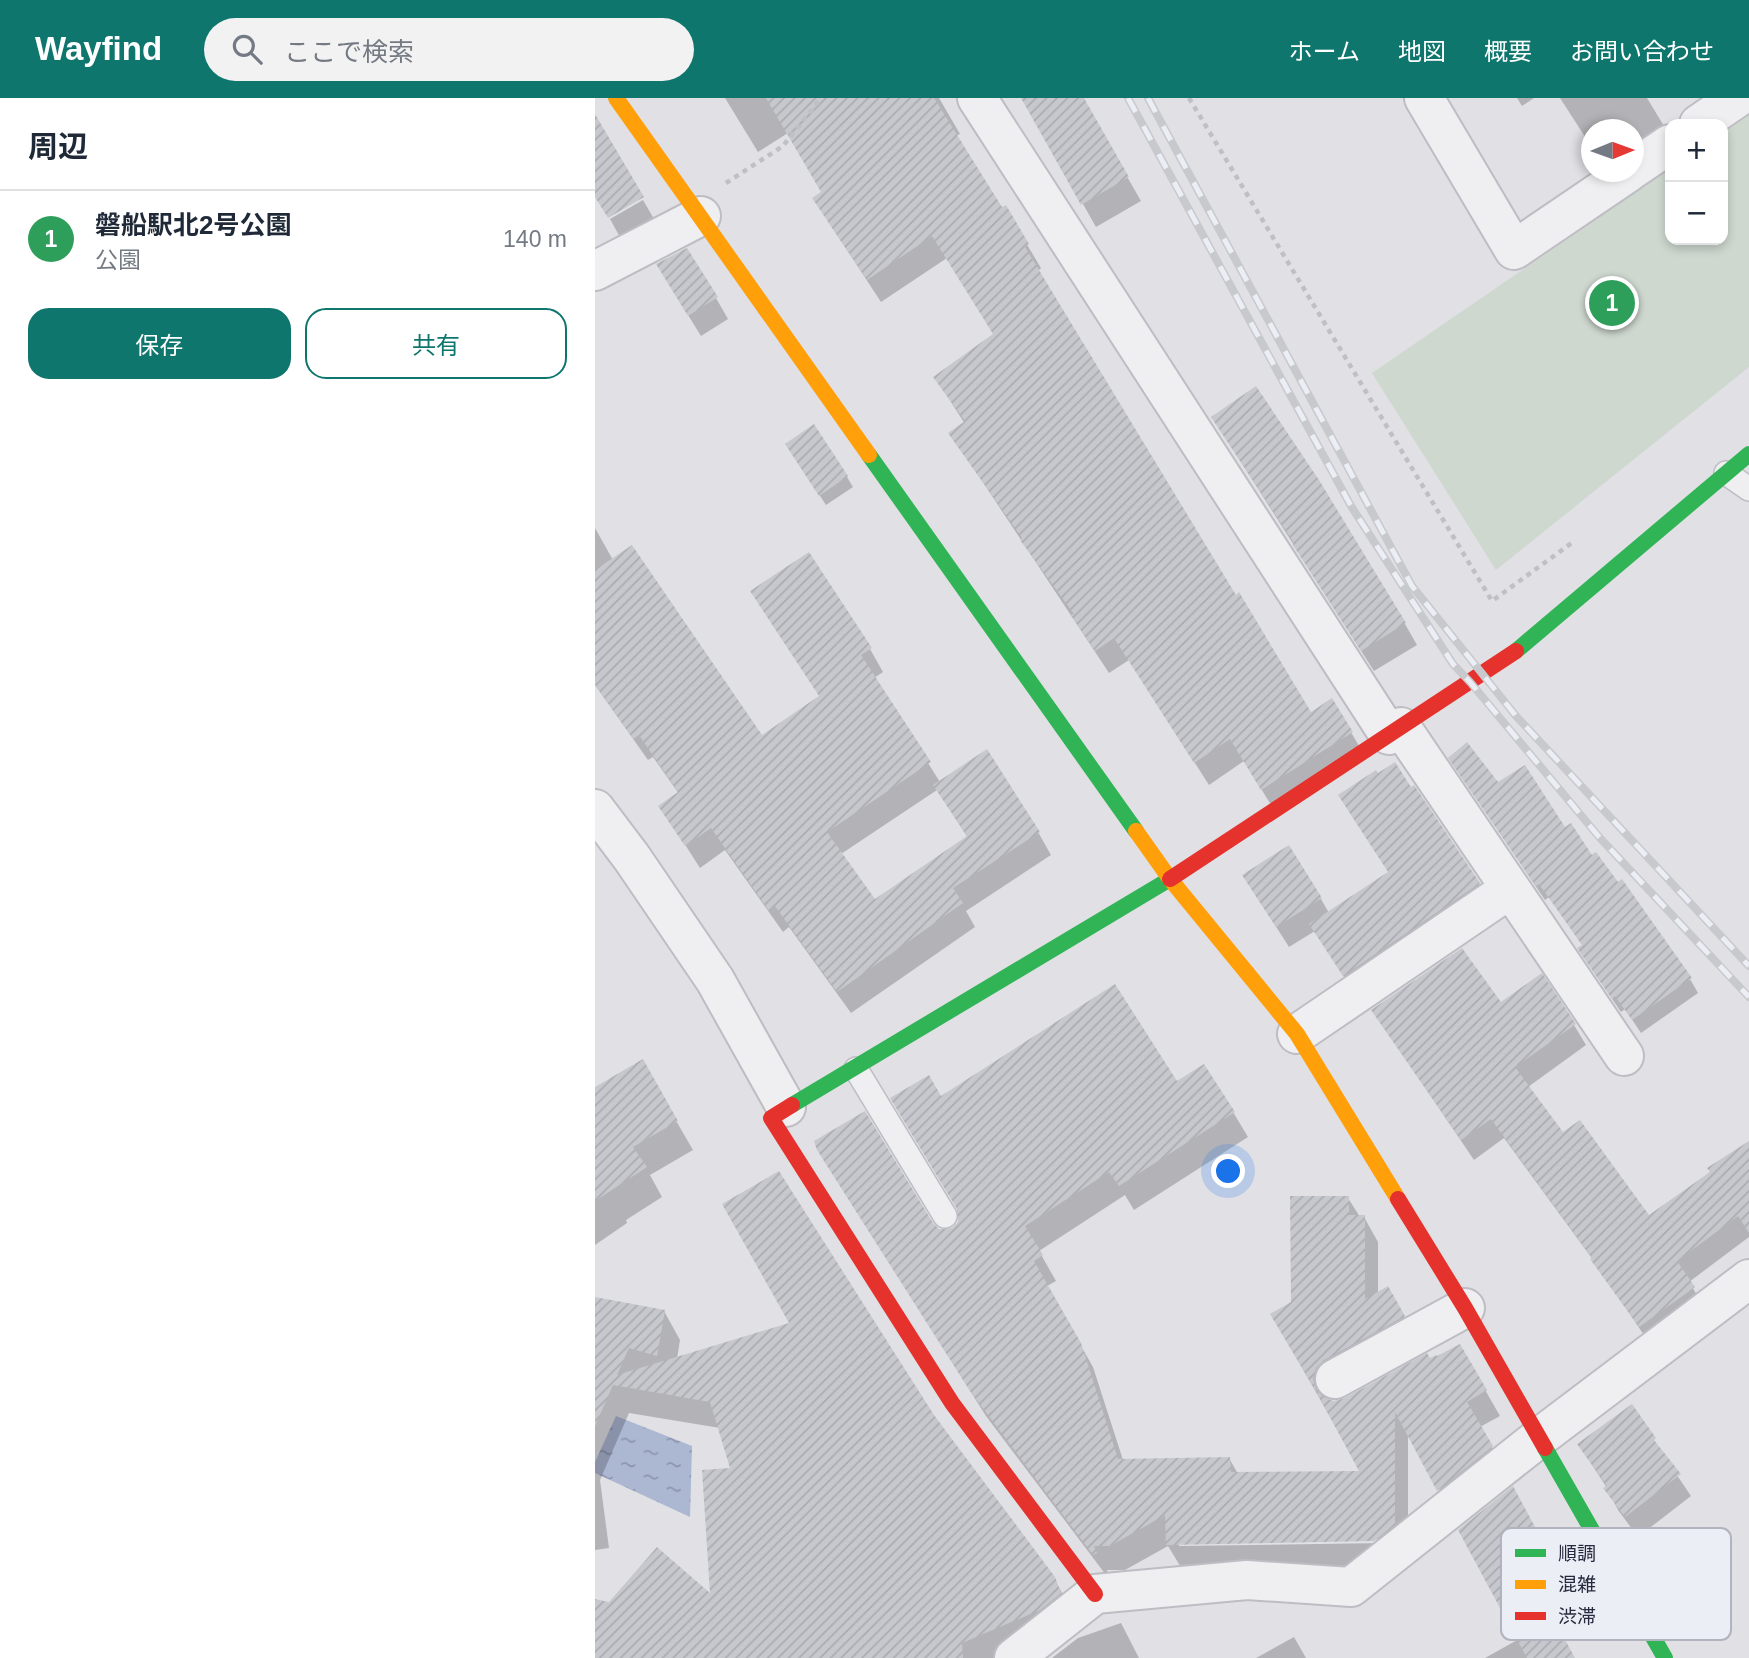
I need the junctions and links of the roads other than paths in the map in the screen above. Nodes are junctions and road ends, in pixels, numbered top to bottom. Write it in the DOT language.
graph roads {
  1 [pos="616,98"];
  2 [pos="977,98"];
  3 [pos="1424,98"];
  4 [pos="1737,98"];
  5 [pos="1706,119"];
  6 [pos="1665,147"];
  7 [pos="1644,161"];
  8 [pos="1613,182"];
  9 [pos="697,211"];
  10 [pos="595,271"];
  11 [pos="1749,454"];
  12 [pos="1726,473"];
  13 [pos="1749,489"];
  14 [pos="1395,731"];
  15 [pos="595,809"];
  16 [pos="1170,879"];
  17 [pos="1510,889"];
  18 [pos="1297,1034"];
  19 [pos="1624,1056"];
  20 [pos="856,1069"];
  21 [pos="786,1107"];
  22 [pos="945,1216"];
  23 [pos="1749,1279"];
  24 [pos="1465,1308"];
  25 [pos="1335,1379"];
  26 [pos="1540,1437"];
  27 [pos="1591,1528"];
  28 [pos="1095,1594"];
  29 [pos="1655,1640"];
  30 [pos="1014,1658"];
  31 [pos="1665,1658"];
  1 -- 9 [label="street"];
  2 -- 14 [label="street"];
  3 -- 8 [label="street"];
  4 -- 5 [label="street"];
  6 -- 7 [label="street"];
  9 -- 10 [label="street"];
  9 -- 16 [label="street"];
  11 -- 12 [label="street"];
  12 -- 13 [label="lane"];
  12 -- 14 [label="street"];
  14 -- 16 [label="street"];
  14 -- 17 [label="street"];
  15 -- 21 [label="street"];
  16 -- 18 [label="street"];
  16 -- 20 [label="street"];
  17 -- 18 [label="street"];
  17 -- 19 [label="street"];
  18 -- 24 [label="street"];
  20 -- 21 [label="street"];
  20 -- 22 [label="lane"];
  21 -- 28 [label="street"];
  23 -- 26 [label="street"];
  24 -- 25 [label="street"];
  24 -- 26 [label="street"];
  26 -- 27 [label="street"];
  26 -- 28 [label="street"];
  28 -- 30 [label="street"];
  29 -- 31 [label="street"];
}
